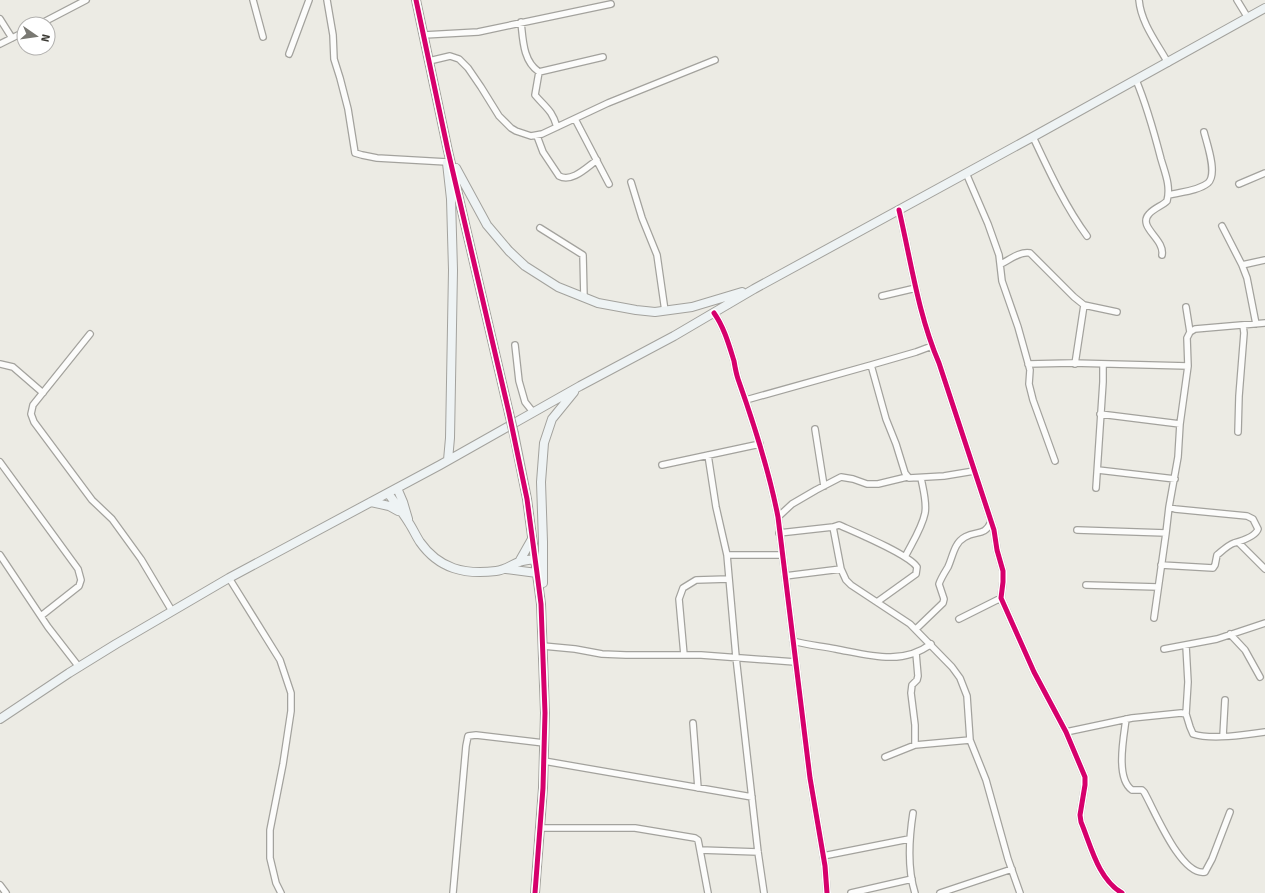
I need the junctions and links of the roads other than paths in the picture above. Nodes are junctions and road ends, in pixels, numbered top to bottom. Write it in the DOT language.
graph roads {
  1 [pos="86,0"];
  2 [pos="253,0"];
  3 [pos="309,0"];
  4 [pos="327,0"];
  5 [pos="416,0"];
  6 [pos="1139,0"];
  7 [pos="1237,0"];
  8 [pos="611,4"];
  9 [pos="1265,8"];
  10 [pos="55,16"];
  11 [pos="1248,18"];
  12 [pos="0,19"];
  13 [pos="521,22"];
  14 [pos="424,35"];
  15 [pos="16,36"];
  16 [pos="263,37"];
  17 [pos="12,38"];
  18 [pos="0,44"];
  19 [pos="289,54"];
  20 [pos="603,58"];
  21 [pos="715,60"];
  22 [pos="429,61"];
  23 [pos="1168,63"];
  24 [pos="539,72"];
  25 [pos="1136,80"];
  26 [pos="575,119"];
  27 [pos="557,127"];
  28 [pos="1204,132"];
  29 [pos="537,136"];
  30 [pos="1033,137"];
  31 [pos="448,151"];
  32 [pos="597,160"];
  33 [pos="447,162"];
  34 [pos="966,173"];
  35 [pos="1265,173"];
  36 [pos="631,182"];
  37 [pos="610,184"];
  38 [pos="1239,184"];
  39 [pos="1169,195"];
  40 [pos="899,210"];
  41 [pos="1222,226"];
  42 [pos="540,228"];
  43 [pos="1087,236"];
  44 [pos="1162,255"];
  45 [pos="1265,260"];
  46 [pos="1001,264"];
  47 [pos="1242,265"];
  48 [pos="916,288"];
  49 [pos="754,289"];
  50 [pos="882,296"];
  51 [pos="584,298"];
  52 [pos="1084,305"];
  53 [pos="1186,306"];
  54 [pos="665,310"];
  55 [pos="1117,312"];
  56 [pos="714,313"];
  57 [pos="1265,323"];
  58 [pos="1256,324"];
  59 [pos="1243,325"];
  60 [pos="1190,332"];
  61 [pos="90,334"];
  62 [pos="515,345"];
  63 [pos="932,346"];
  64 [pos="0,364"];
  65 [pos="1028,364"];
  66 [pos="1075,364"];
  67 [pos="1103,364"];
  68 [pos="870,365"];
  69 [pos="1188,366"];
  70 [pos="580,386"];
  71 [pos="43,393"];
  72 [pos="746,400"];
  73 [pos="533,412"];
  74 [pos="1100,414"];
  75 [pos="1180,424"];
  76 [pos="815,429"];
  77 [pos="1238,432"];
  78 [pos="760,444"];
  79 [pos="708,455"];
  80 [pos="448,460"];
  81 [pos="1055,461"];
  82 [pos="0,462"];
  83 [pos="662,465"];
  84 [pos="974,470"];
  85 [pos="1098,470"];
  86 [pos="906,477"];
  87 [pos="921,478"];
  88 [pos="1175,479"];
  89 [pos="824,486"];
  90 [pos="397,488"];
  91 [pos="1096,488"];
  92 [pos="388,493"];
  93 [pos="371,502"];
  94 [pos="1169,507"];
  95 [pos="400,512"];
  96 [pos="778,517"];
  97 [pos="408,522"];
  98 [pos="991,522"];
  99 [pos="833,527"];
  100 [pos="1077,530"];
  101 [pos="779,533"];
  102 [pos="1166,533"];
  103 [pos="532,538"];
  104 [pos="1239,543"];
  105 [pos="0,555"];
  106 [pos="727,555"];
  107 [pos="782,555"];
  108 [pos="905,557"];
  109 [pos="534,559"];
  110 [pos="519,562"];
  111 [pos="1161,565"];
  112 [pos="505,569"];
  113 [pos="841,569"];
  114 [pos="1265,570"];
  115 [pos="537,572"];
  116 [pos="784,576"];
  117 [pos="229,578"];
  118 [pos="729,579"];
  119 [pos="1086,585"];
  120 [pos="1158,587"];
  121 [pos="1001,598"];
  122 [pos="877,602"];
  123 [pos="541,604"];
  124 [pos="172,611"];
  125 [pos="41,616"];
  126 [pos="1154,618"];
  127 [pos="959,619"];
  128 [pos="1265,623"];
  129 [pos="916,629"];
  130 [pos="1230,634"];
  131 [pos="793,642"];
  132 [pos="931,644"];
  133 [pos="543,646"];
  134 [pos="1186,646"];
  135 [pos="1164,649"];
  136 [pos="916,653"];
  137 [pos="684,655"];
  138 [pos="736,657"];
  139 [pos="795,662"];
  140 [pos="79,667"];
  141 [pos="1260,677"];
  142 [pos="1225,700"];
  143 [pos="1186,714"];
  144 [pos="0,719"];
  145 [pos="1126,719"];
  146 [pos="693,723"];
  147 [pos="1066,732"];
  148 [pos="1265,732"];
  149 [pos="1223,736"];
  150 [pos="970,740"];
  151 [pos="544,744"];
  152 [pos="915,745"];
  153 [pos="885,757"];
  154 [pos="544,761"];
  155 [pos="698,788"];
  156 [pos="752,797"];
  157 [pos="1230,812"];
  158 [pos="912,813"];
  159 [pos="541,828"];
  160 [pos="909,839"];
  161 [pos="700,850"];
  162 [pos="758,852"];
  163 [pos="823,856"];
  164 [pos="1012,869"];
  165 [pos="912,879"];
  166 [pos="0,885"];
  167 [pos="6,893"];
  168 [pos="281,893"];
  169 [pos="453,893"];
  170 [pos="535,893"];
  171 [pos="708,893"];
  172 [pos="764,893"];
  173 [pos="827,893"];
  174 [pos="851,893"];
  175 [pos="915,893"];
  176 [pos="940,893"];
  177 [pos="1020,893"];
  178 [pos="1122,893"];
  1 -- 10 [label="street"];
  2 -- 16 [label="street"];
  3 -- 19 [label="street"];
  4 -- 33 [label="street"];
  5 -- 14 [label="main road"];
  6 -- 23 [label="street"];
  7 -- 11 [label="street"];
  8 -- 13 [label="street"];
  9 -- 11 [label="main road"];
  11 -- 23 [label="main road"];
  12 -- 17 [label="street"];
  13 -- 14 [label="street"];
  13 -- 24 [label="street"];
  14 -- 22 [label="main road"];
  15 -- 17 [label="street"];
  17 -- 18 [label="street"];
  20 -- 24 [label="street"];
  21 -- 26 [label="street"];
  22 -- 29 [label="street"];
  22 -- 31 [label="main road"];
  23 -- 25 [label="main road"];
  24 -- 27 [label="street"];
  25 -- 30 [label="main road"];
  25 -- 39 [label="street"];
  26 -- 27 [label="street"];
  26 -- 32 [label="street"];
  27 -- 29 [label="street"];
  28 -- 39 [label="street"];
  29 -- 32 [label="street"];
  30 -- 34 [label="main road"];
  30 -- 43 [label="street"];
  31 -- 33 [label="main road"];
  31 -- 51 [label="main road"];
  31 -- 103 [label="main road, bridge"];
  32 -- 37 [label="street"];
  33 -- 80 [label="main road"];
  34 -- 40 [label="main road"];
  34 -- 46 [label="street"];
  35 -- 38 [label="street"];
  36 -- 54 [label="street"];
  39 -- 44 [label="street"];
  40 -- 48 [label="street"];
  40 -- 49 [label="main road"];
  41 -- 47 [label="street"];
  42 -- 51 [label="street"];
  45 -- 47 [label="street"];
  46 -- 52 [label="street"];
  46 -- 65 [label="street"];
  47 -- 58 [label="street"];
  48 -- 50 [label="street"];
  48 -- 63 [label="street"];
  49 -- 54 [label="main road"];
  49 -- 56 [label="main road"];
  51 -- 54 [label="main road"];
  52 -- 55 [label="street"];
  52 -- 66 [label="street"];
  53 -- 60 [label="street"];
  56 -- 70 [label="main road"];
  56 -- 72 [label="street"];
  57 -- 58 [label="street"];
  58 -- 59 [label="street"];
  59 -- 60 [label="street"];
  59 -- 77 [label="street"];
  60 -- 69 [label="street"];
  61 -- 71 [label="street"];
  62 -- 73 [label="street"];
  63 -- 68 [label="street"];
  63 -- 84 [label="street"];
  64 -- 71 [label="street"];
  65 -- 66 [label="street"];
  65 -- 81 [label="street"];
  66 -- 67 [label="street"];
  67 -- 69 [label="street"];
  67 -- 74 [label="street"];
  68 -- 72 [label="street"];
  68 -- 86 [label="street"];
  69 -- 75 [label="street"];
  70 -- 73 [label="main road"];
  70 -- 123 [label="main road"];
  71 -- 124 [label="street"];
  72 -- 78 [label="street"];
  73 -- 80 [label="main road"];
  74 -- 75 [label="street"];
  74 -- 85 [label="street"];
  75 -- 88 [label="street"];
  76 -- 89 [label="street"];
  78 -- 79 [label="street"];
  78 -- 96 [label="street"];
  79 -- 83 [label="street"];
  79 -- 106 [label="street"];
  80 -- 90 [label="main road"];
  82 -- 125 [label="street"];
  84 -- 87 [label="street"];
  84 -- 98 [label="street"];
  85 -- 88 [label="street"];
  85 -- 91 [label="street"];
  86 -- 87 [label="street"];
  86 -- 89 [label="street"];
  87 -- 108 [label="street"];
  88 -- 94 [label="street"];
  89 -- 96 [label="street"];
  90 -- 92 [label="main road"];
  90 -- 97 [label="main road"];
  92 -- 93 [label="main road"];
  92 -- 95 [label="main road"];
  93 -- 95 [label="main road"];
  93 -- 117 [label="main road"];
  94 -- 102 [label="street"];
  94 -- 104 [label="street"];
  95 -- 97 [label="main road"];
  96 -- 101 [label="street"];
  97 -- 112 [label="main road"];
  98 -- 121 [label="street"];
  98 -- 129 [label="street"];
  99 -- 101 [label="street"];
  99 -- 108 [label="street"];
  99 -- 113 [label="street"];
  100 -- 102 [label="street"];
  101 -- 107 [label="street"];
  102 -- 111 [label="street"];
  103 -- 109 [label="main road"];
  103 -- 110 [label="main road"];
  104 -- 111 [label="street"];
  104 -- 114 [label="street"];
  105 -- 125 [label="street"];
  106 -- 107 [label="street"];
  106 -- 118 [label="street"];
  107 -- 116 [label="street"];
  108 -- 122 [label="street"];
  109 -- 110 [label="main road"];
  109 -- 115 [label="main road"];
  110 -- 112 [label="main road"];
  111 -- 120 [label="street"];
  112 -- 115 [label="main road"];
  113 -- 116 [label="street"];
  113 -- 122 [label="street"];
  115 -- 123 [label="main road"];
  116 -- 131 [label="street"];
  117 -- 124 [label="main road"];
  117 -- 168 [label="street"];
  118 -- 137 [label="street"];
  118 -- 138 [label="street"];
  119 -- 120 [label="street"];
  120 -- 126 [label="street"];
  121 -- 127 [label="street"];
  121 -- 147 [label="street"];
  122 -- 129 [label="street"];
  123 -- 133 [label="main road"];
  124 -- 140 [label="main road"];
  125 -- 140 [label="street"];
  128 -- 130 [label="street"];
  129 -- 132 [label="street"];
  130 -- 134 [label="street"];
  130 -- 141 [label="street"];
  131 -- 136 [label="street"];
  131 -- 139 [label="street"];
  132 -- 136 [label="street"];
  132 -- 150 [label="street"];
  133 -- 137 [label="street"];
  133 -- 151 [label="main road"];
  134 -- 135 [label="street"];
  134 -- 143 [label="street"];
  136 -- 152 [label="street"];
  137 -- 138 [label="street"];
  138 -- 139 [label="street"];
  138 -- 156 [label="street"];
  139 -- 163 [label="street"];
  140 -- 144 [label="main road"];
  142 -- 149 [label="street"];
  143 -- 145 [label="street"];
  143 -- 149 [label="street"];
  145 -- 147 [label="street"];
  145 -- 157 [label="street"];
  146 -- 155 [label="street"];
  147 -- 178 [label="street"];
  148 -- 149 [label="street"];
  150 -- 152 [label="street"];
  150 -- 164 [label="street"];
  151 -- 154 [label="main road"];
  151 -- 169 [label="street"];
  152 -- 153 [label="street"];
  154 -- 155 [label="street"];
  154 -- 159 [label="main road"];
  155 -- 156 [label="street"];
  156 -- 162 [label="street"];
  158 -- 160 [label="street"];
  159 -- 161 [label="street"];
  159 -- 170 [label="main road"];
  160 -- 163 [label="street"];
  160 -- 165 [label="street"];
  161 -- 162 [label="street"];
  161 -- 171 [label="street"];
  162 -- 172 [label="street"];
  163 -- 173 [label="street"];
  164 -- 176 [label="street"];
  164 -- 177 [label="street"];
  165 -- 174 [label="street"];
  165 -- 175 [label="street"];
  166 -- 167 [label="street"];
}
